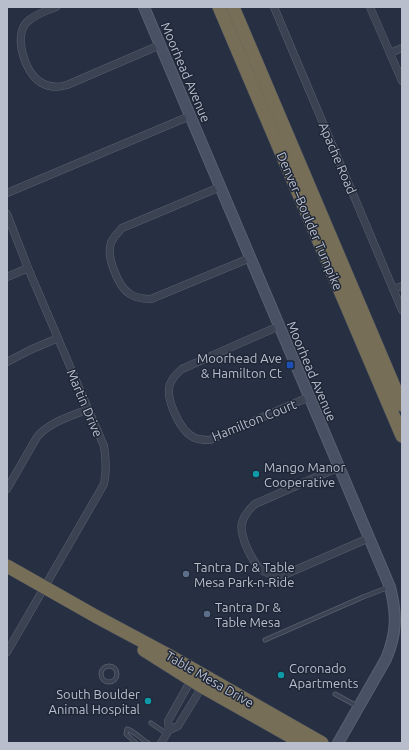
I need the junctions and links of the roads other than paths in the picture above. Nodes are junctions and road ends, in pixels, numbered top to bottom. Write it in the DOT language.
graph roads {
  1 [pos="56,7"];
  2 [pos="144,7"];
  3 [pos="219,7"];
  4 [pos="233,7"];
  5 [pos="274,7"];
  6 [pos="370,7"];
  7 [pos="160,45"];
  8 [pos="402,48"];
  9 [pos="390,53"];
  10 [pos="402,81"];
  11 [pos="190,116"];
  12 [pos="220,187"];
  13 [pos="7,193"];
  14 [pos="7,214"];
  15 [pos="250,258"];
  16 [pos="28,268"];
  17 [pos="7,277"];
  18 [pos="402,286"];
  19 [pos="393,289"];
  20 [pos="402,310"];
  21 [pos="279,326"];
  22 [pos="58,338"];
  23 [pos="7,362"];
  24 [pos="310,397"];
  25 [pos="402,405"];
  26 [pos="88,409"];
  27 [pos="402,436"];
  28 [pos="339,467"];
  29 [pos="7,489"];
  30 [pos="369,538"];
  31 [pos="7,566"];
  32 [pos="44,587"];
  33 [pos="390,587"];
  34 [pos="265,640"];
  35 [pos="7,652"];
  36 [pos="198,681"];
  37 [pos="110,682"];
  38 [pos="335,694"];
  39 [pos="358,707"];
  40 [pos="151,723"];
  41 [pos="168,732"];
  42 [pos="136,743"];
  43 [pos="148,743"];
  44 [pos="162,743"];
  45 [pos="302,743"];
  46 [pos="322,743"];
  47 [pos="338,743"];
  1 -- 7 [label="street"];
  2 -- 7 [label="street, Moorhead Avenue"];
  3 -- 27 [label="highway, Denver–Boulder Turnpike"];
  4 -- 25 [label="highway, Denver–Boulder Turnpike"];
  5 -- 19 [label="street, Apache Road"];
  6 -- 9 [label="street"];
  7 -- 11 [label="street, Moorhead Avenue"];
  8 -- 9 [label="street"];
  9 -- 10 [label="street"];
  11 -- 12 [label="street, Moorhead Avenue"];
  11 -- 13 [label="street"];
  12 -- 15 [label="street, Moorhead Avenue"];
  12 -- 15 [label="street"];
  14 -- 16 [label="street, Martin Drive"];
  15 -- 21 [label="street, Moorhead Avenue"];
  16 -- 17 [label="street"];
  16 -- 22 [label="street, Martin Drive"];
  18 -- 19 [label="street"];
  19 -- 20 [label="street, Apache Road"];
  21 -- 24 [label="street, Moorhead Avenue"];
  21 -- 24 [label="street, Hamilton Court"];
  22 -- 23 [label="street"];
  22 -- 26 [label="street, Martin Drive"];
  24 -- 28 [label="street, Moorhead Avenue"];
  26 -- 29 [label="street"];
  26 -- 32 [label="street, Martin Drive"];
  28 -- 30 [label="street, Moorhead Avenue"];
  28 -- 30 [label="street"];
  30 -- 33 [label="street, Moorhead Avenue"];
  31 -- 32 [label="highway, Table Mesa Drive"];
  32 -- 35 [label="street, Martin Drive"];
  32 -- 36 [label="highway, Table Mesa Drive"];
  33 -- 34 [label="lane"];
  33 -- 39 [label="street, Moorhead Avenue"];
  36 -- 41 [label="street"];
  36 -- 41 [label="street"];
  36 -- 45 [label="highway, Table Mesa Drive"];
  36 -- 46 [label="highway, Table Mesa Drive"];
  37 -- 37 [label="lane"];
  38 -- 39 [label="lane"];
  39 -- 47 [label="street, Moorhead Avenue"];
  40 -- 41 [label="lane"];
  41 -- 44 [label="street"];
  42 -- 43 [label="lane"];
}
